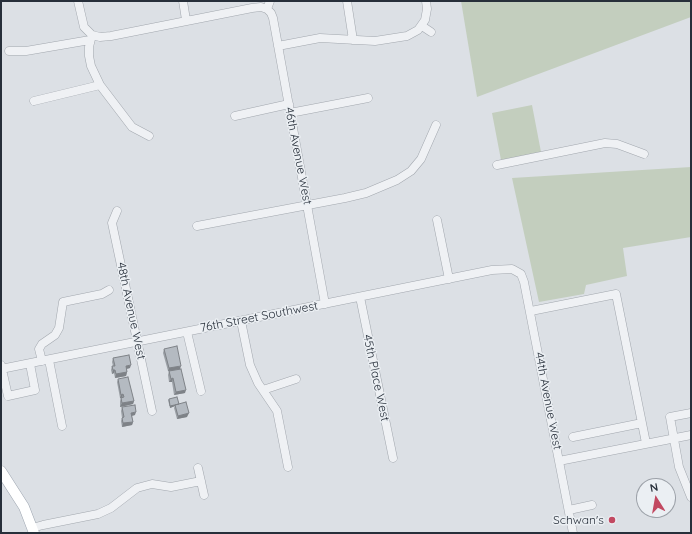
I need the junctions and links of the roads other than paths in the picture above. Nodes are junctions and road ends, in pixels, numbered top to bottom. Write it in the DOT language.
graph roads {
  1 [pos="78,1"];
  2 [pos="183,1"];
  3 [pos="270,1"];
  4 [pos="347,1"];
  5 [pos="426,1"];
  6 [pos="267,9"];
  7 [pos="186,20"];
  8 [pos="422,26"];
  9 [pos="431,32"];
  10 [pos="91,38"];
  11 [pos="353,40"];
  12 [pos="278,46"];
  13 [pos="9,51"];
  14 [pos="100,85"];
  15 [pos="368,98"];
  16 [pos="34,101"];
  17 [pos="289,104"];
  18 [pos="290,113"];
  19 [pos="235,116"];
  20 [pos="436,125"];
  21 [pos="149,136"];
  22 [pos="644,154"];
  23 [pos="497,165"];
  24 [pos="308,205"];
  25 [pos="117,211"];
  26 [pos="437,220"];
  27 [pos="197,226"];
  28 [pos="517,271"];
  29 [pos="449,279"];
  30 [pos="109,290"];
  31 [pos="360,297"];
  32 [pos="326,304"];
  33 [pos="531,311"];
  34 [pos="241,321"];
  35 [pos="186,332"];
  36 [pos="138,342"];
  37 [pos="45,361"];
  38 [pos="30,364"];
  39 [pos="1,368"];
  40 [pos="296,379"];
  41 [pos="263,390"];
  42 [pos="201,391"];
  43 [pos="152,412"];
  44 [pos="691,413"];
  45 [pos="642,423"];
  46 [pos="62,426"];
  47 [pos="691,435"];
  48 [pos="573,436"];
  49 [pos="674,438"];
  50 [pos="646,443"];
  51 [pos="393,458"];
  52 [pos="559,461"];
  53 [pos="288,467"];
  54 [pos="198,468"];
  55 [pos="1,471"];
  56 [pos="201,481"];
  57 [pos="204,495"];
  58 [pos="691,497"];
  59 [pos="592,505"];
  60 [pos="569,510"];
  61 [pos="33,531"];
  62 [pos="573,533"];
  1 -- 10 [label="street"];
  2 -- 7 [label="street"];
  3 -- 6 [label="street"];
  4 -- 11 [label="street"];
  5 -- 8 [label="street"];
  6 -- 7 [label="street"];
  6 -- 12 [label="street, 46th Avenue West"];
  7 -- 10 [label="street"];
  8 -- 9 [label="street"];
  8 -- 11 [label="street"];
  10 -- 13 [label="street"];
  10 -- 14 [label="street"];
  11 -- 12 [label="street"];
  12 -- 17 [label="street, 46th Avenue West"];
  14 -- 16 [label="street"];
  14 -- 21 [label="street"];
  15 -- 18 [label="street"];
  17 -- 18 [label="street, 46th Avenue West"];
  17 -- 19 [label="street"];
  18 -- 24 [label="street, 46th Avenue West"];
  20 -- 24 [label="street"];
  22 -- 23 [label="street"];
  24 -- 27 [label="street"];
  24 -- 32 [label="street, 46th Avenue West"];
  25 -- 36 [label="street, 48th Avenue West"];
  26 -- 29 [label="street"];
  28 -- 29 [label="street, 76th Street Southwest"];
  28 -- 33 [label="street, 44th Avenue West"];
  29 -- 31 [label="street, 76th Street Southwest"];
  30 -- 37 [label="street"];
  31 -- 32 [label="street, 76th Street Southwest"];
  31 -- 51 [label="street, 45th Place West"];
  32 -- 34 [label="street, 76th Street Southwest"];
  33 -- 45 [label="street"];
  33 -- 52 [label="street, 44th Avenue West"];
  34 -- 35 [label="street, 76th Street Southwest"];
  34 -- 41 [label="street"];
  35 -- 36 [label="street, 76th Street Southwest"];
  35 -- 42 [label="street"];
  36 -- 37 [label="street, 76th Street Southwest"];
  36 -- 43 [label="street, 48th Avenue West"];
  37 -- 38 [label="street, 76th Street Southwest"];
  37 -- 46 [label="street"];
  38 -- 39 [label="street, 76th Street Southwest"];
  38 -- 39 [label="street"];
  40 -- 41 [label="street"];
  41 -- 53 [label="street"];
  44 -- 49 [label="street"];
  45 -- 48 [label="street"];
  45 -- 50 [label="street"];
  47 -- 49 [label="street"];
  49 -- 50 [label="street"];
  49 -- 58 [label="street"];
  50 -- 52 [label="street"];
  52 -- 60 [label="street, 44th Avenue West"];
  54 -- 56 [label="street"];
  55 -- 61 [label="main road"];
  56 -- 57 [label="street"];
  56 -- 61 [label="street"];
  59 -- 60 [label="street"];
  60 -- 62 [label="street, 44th Avenue West"];
}
